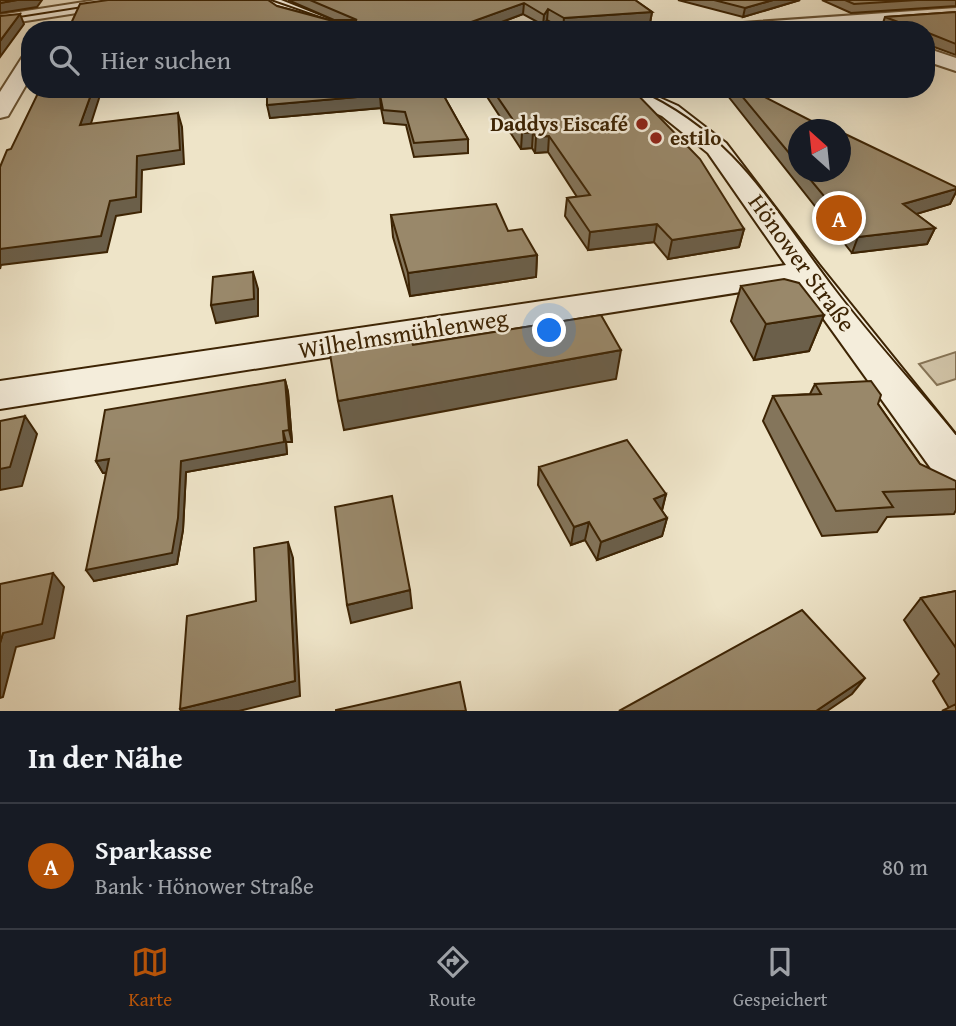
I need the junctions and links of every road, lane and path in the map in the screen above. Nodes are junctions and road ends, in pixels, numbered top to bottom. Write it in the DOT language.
graph roads {
  1 [pos="128,0"];
  2 [pos="315,2"];
  3 [pos="275,4"];
  4 [pos="785,9"];
  5 [pos="56,11"];
  6 [pos="956,13"];
  7 [pos="0,20"];
  8 [pos="828,20"];
  9 [pos="51,21"];
  10 [pos="322,21"];
  11 [pos="817,21"];
  12 [pos="831,21"];
  13 [pos="935,57"];
  14 [pos="956,65"];
  15 [pos="21,75"];
  16 [pos="642,98"];
  17 [pos="0,111"];
  18 [pos="807,272"];
  19 [pos="0,395"];
  20 [pos="956,468"];
  1 -- 5 [label="street"];
  2 -- 3 [label="street"];
  3 -- 10 [label="street"];
  4 -- 8 [label="street"];
  5 -- 7 [label="street"];
  5 -- 9 [label="street"];
  6 -- 8 [label="street"];
  8 -- 11 [label="street"];
  8 -- 12 [label="street"];
  13 -- 14 [label="street"];
  15 -- 17 [label="street"];
  16 -- 18 [label="street, Hönower Straße"];
  18 -- 19 [label="street, Wilhelmsmühlenweg"];
  18 -- 20 [label="street, Hönower Straße"];
}
